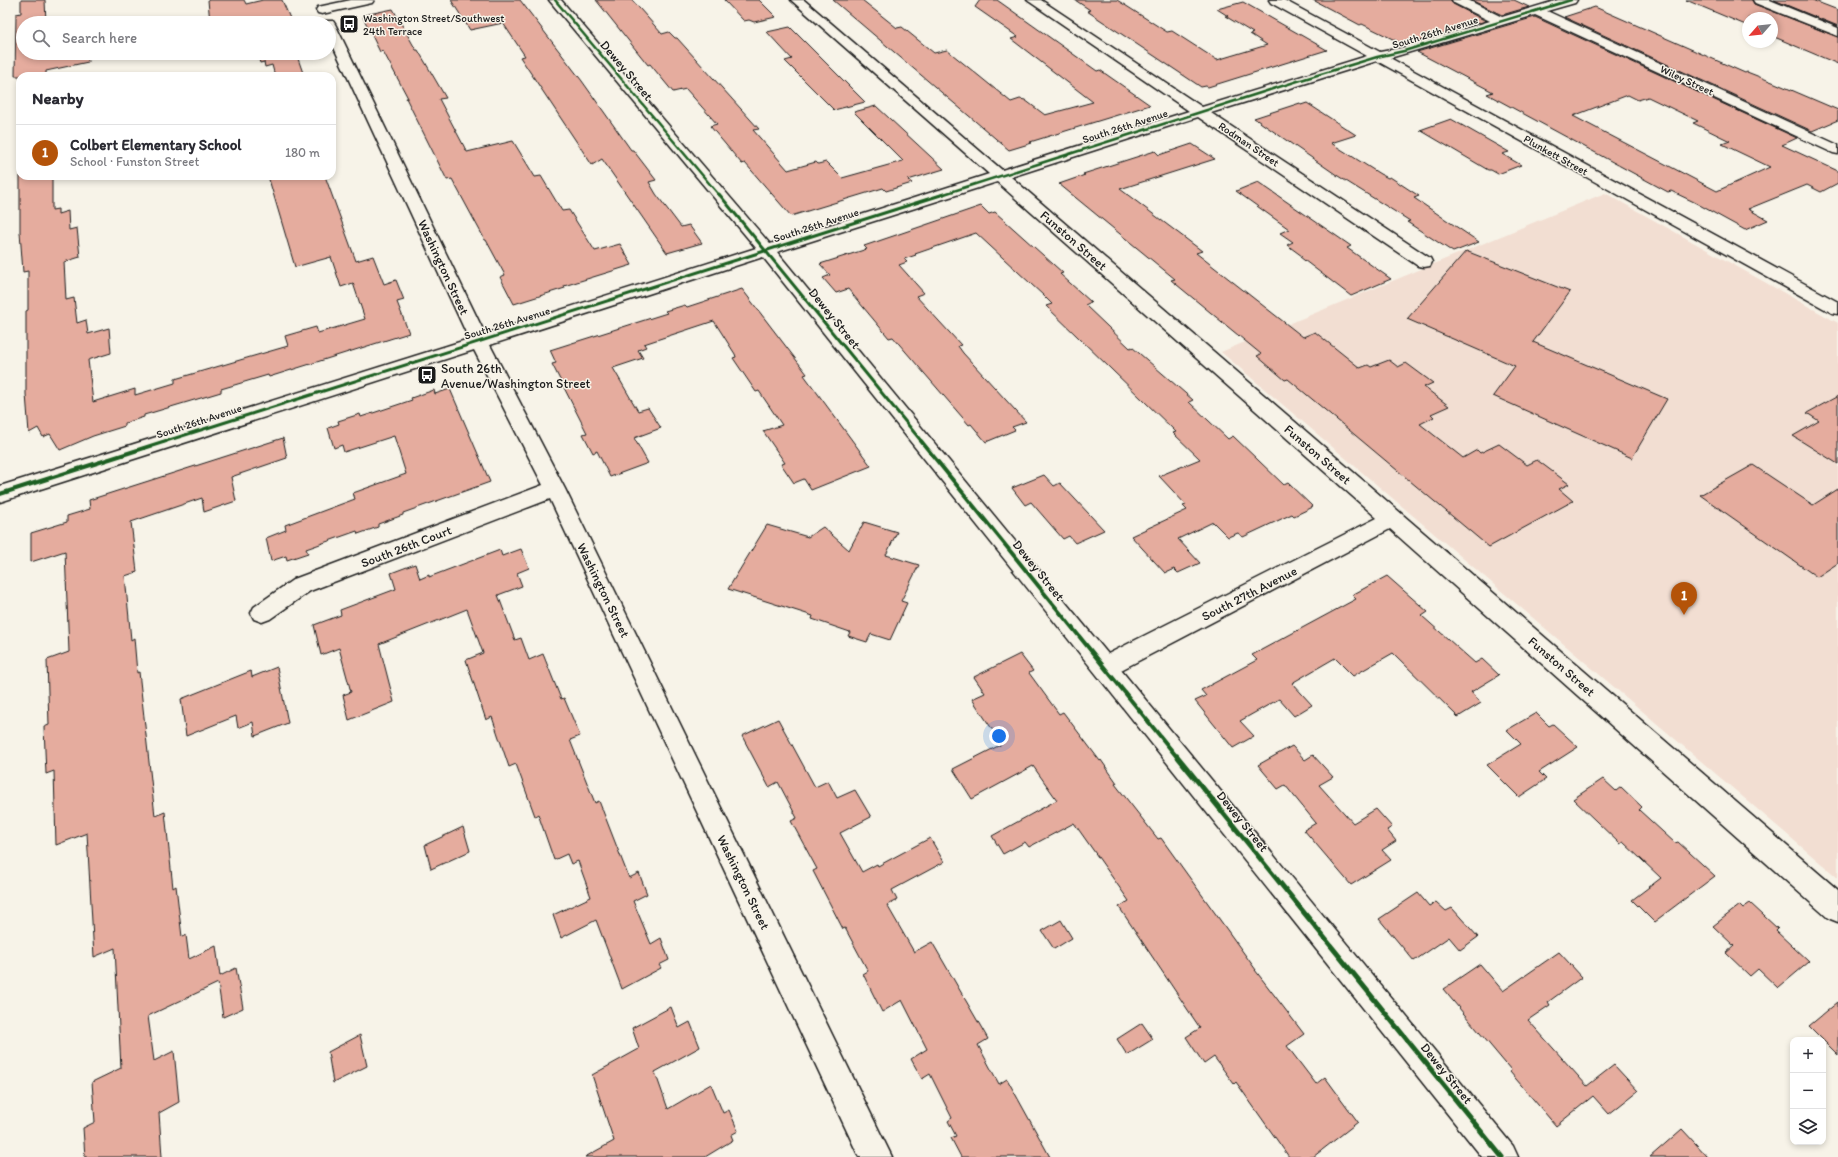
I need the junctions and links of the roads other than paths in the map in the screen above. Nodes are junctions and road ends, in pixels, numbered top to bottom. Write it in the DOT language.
graph roads {
  1 [pos="368,0"];
  2 [pos="554,0"];
  3 [pos="797,0"];
  4 [pos="1033,0"];
  5 [pos="1275,0"];
  6 [pos="1458,0"];
  7 [pos="1571,0"];
  8 [pos="1759,0"];
  9 [pos="320,5"];
  10 [pos="1536,11"];
  11 [pos="325,16"];
  12 [pos="1501,21"];
  13 [pos="1838,32"];
  14 [pos="336,39"];
  15 [pos="1378,57"];
  16 [pos="1199,111"];
  17 [pos="1838,150"];
  18 [pos="1000,176"];
  19 [pos="767,251"];
  20 [pos="1424,262"];
  21 [pos="1833,301"];
  22 [pos="479,341"];
  23 [pos="555,490"];
  24 [pos="0,494"];
  25 [pos="1392,519"];
  26 [pos="262,613"];
  27 [pos="1105,667"];
  28 [pos="1838,908"];
  29 [pos="876,1157"];
  30 [pos="1502,1157"];
  1 -- 9 [label="street"];
  2 -- 19 [label="street, Dewey Street"];
  3 -- 18 [label="street, Funston Street"];
  4 -- 16 [label="street, Rodman Street"];
  5 -- 15 [label="street, Plunkett Street"];
  6 -- 12 [label="street"];
  7 -- 10 [label="street, South 26th Avenue"];
  8 -- 13 [label="street"];
  9 -- 11 [label="street, Washington Street"];
  10 -- 12 [label="street, South 26th Avenue"];
  10 -- 17 [label="street, Wiley Street"];
  12 -- 15 [label="street, South 26th Avenue"];
  14 -- 22 [label="street, Washington Street"];
  15 -- 16 [label="street, South 26th Avenue"];
  15 -- 21 [label="street, Plunkett Street"];
  16 -- 18 [label="street, South 26th Avenue"];
  16 -- 20 [label="street, Rodman Street"];
  18 -- 19 [label="street, South 26th Avenue"];
  18 -- 25 [label="street, Funston Street"];
  19 -- 22 [label="street, South 26th Avenue"];
  19 -- 27 [label="street, Dewey Street"];
  22 -- 23 [label="street, Washington Street"];
  22 -- 24 [label="street, South 26th Avenue"];
  23 -- 26 [label="street, South 26th Court"];
  23 -- 29 [label="street, Washington Street"];
  25 -- 27 [label="street, South 27th Avenue"];
  25 -- 28 [label="street, Funston Street"];
  27 -- 30 [label="street, Dewey Street"];
}
